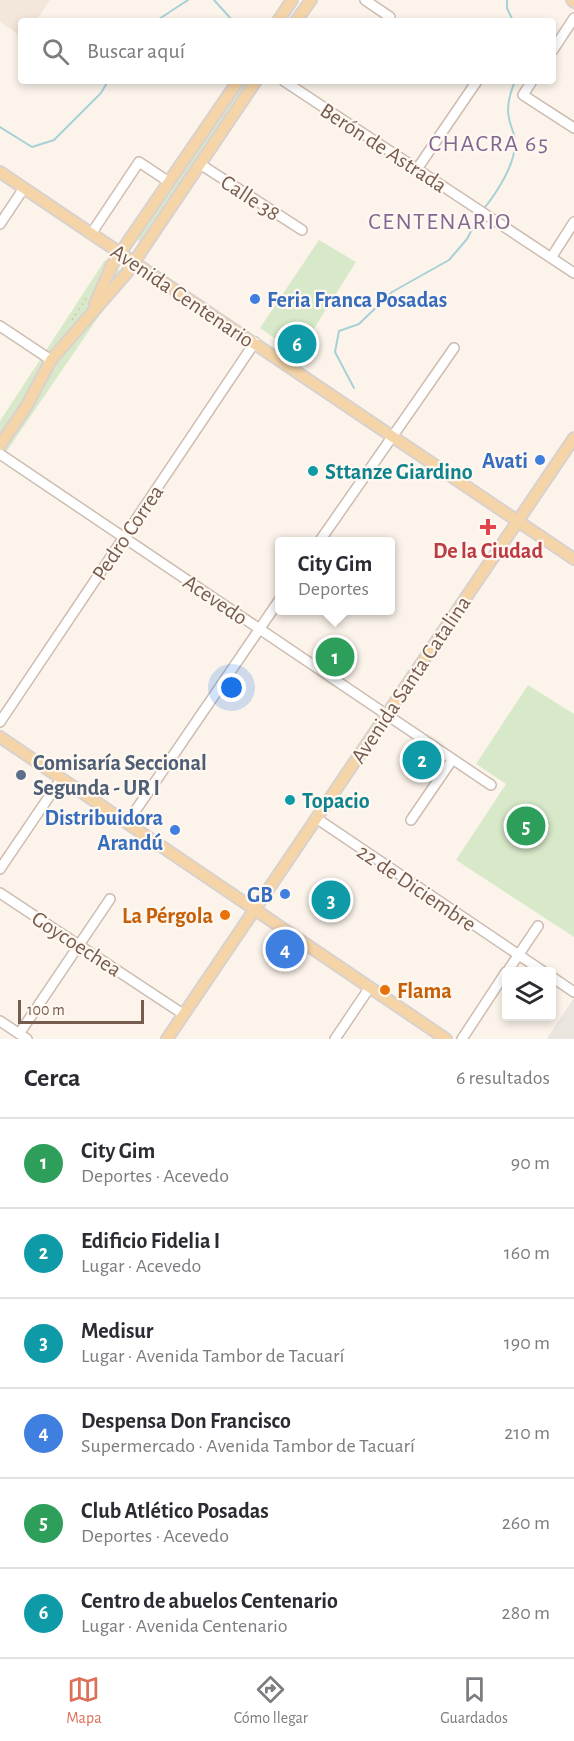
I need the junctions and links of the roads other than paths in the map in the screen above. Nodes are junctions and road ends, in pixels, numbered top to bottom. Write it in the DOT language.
graph roads {
  1 [pos="292,0"];
  2 [pos="310,0"];
  3 [pos="365,0"];
  4 [pos="390,17"];
  5 [pos="280,18"];
  6 [pos="298,18"];
  7 [pos="574,18"];
  8 [pos="556,45"];
  9 [pos="236,84"];
  10 [pos="254,84"];
  11 [pos="289,84"];
  12 [pos="475,84"];
  13 [pos="530,84"];
  14 [pos="574,128"];
  15 [pos="200,164"];
  16 [pos="417,169"];
  17 [pos="0,172"];
  18 [pos="169,182"];
  19 [pos="24,188"];
  20 [pos="574,222"];
  21 [pos="0,224"];
  22 [pos="302,230"];
  23 [pos="92,234"];
  24 [pos="121,254"];
  25 [pos="551,258"];
  26 [pos="135,261"];
  27 [pos="574,273"];
  28 [pos="90,316"];
  29 [pos="0,326"];
  30 [pos="255,342"];
  31 [pos="454,348"];
  32 [pos="51,360"];
  33 [pos="392,435"];
  34 [pos="574,438"];
  35 [pos="0,445"];
  36 [pos="0,454"];
  37 [pos="518,521"];
  38 [pos="124,537"];
  39 [pos="322,537"];
  40 [pos="574,559"];
  41 [pos="275,605"];
  42 [pos="259,629"];
  43 [pos="386,715"];
  44 [pos="0,722"];
  45 [pos="0,737"];
  46 [pos="452,760"];
  47 [pos="61,778"];
  48 [pos="490,785"];
  49 [pos="316,818"];
  50 [pos="411,820"];
  51 [pos="127,823"];
  52 [pos="0,869"];
  53 [pos="0,893"];
  54 [pos="110,899"];
  55 [pos="255,909"];
  56 [pos="538,926"];
  57 [pos="79,944"];
  58 [pos="518,955"];
  59 [pos="510,967"];
  60 [pos="536,967"];
  61 [pos="502,979"];
  62 [pos="556,980"];
  63 [pos="370,987"];
  64 [pos="574,992"];
  65 [pos="183,1014"];
  66 [pos="0,1021"];
  67 [pos="23,1036"];
  68 [pos="167,1039"];
  69 [pos="335,1039"];
  70 [pos="446,1039"];
  71 [pos="462,1039"];
  1 -- 5 [label="main road"];
  2 -- 6 [label="main road"];
  3 -- 4 [label="street"];
  7 -- 8 [label="street"];
  9 -- 18 [label="main road"];
  10 -- 15 [label="main road"];
  11 -- 16 [label="street, Berón de Astrada"];
  12 -- 16 [label="street"];
  13 -- 14 [label="street"];
  15 -- 22 [label="street, Calle 38"];
  15 -- 26 [label="main road"];
  16 -- 25 [label="street, Berón de Astrada"];
  17 -- 19 [label="main road, Avenida Centenario"];
  18 -- 23 [label="street"];
  18 -- 24 [label="main road"];
  19 -- 21 [label="street"];
  19 -- 23 [label="main road, Avenida Centenario"];
  20 -- 25 [label="street"];
  23 -- 24 [label="main road, Avenida Centenario"];
  24 -- 26 [label="main road, Avenida Centenario"];
  24 -- 28 [label="main road"];
  25 -- 27 [label="street, Berón de Astrada"];
  26 -- 28 [label="main road"];
  26 -- 30 [label="main road, Avenida Centenario"];
  28 -- 32 [label="main road"];
  29 -- 32 [label="street"];
  30 -- 33 [label="main road, Avenida Centenario"];
  30 -- 38 [label="street, Pedro Correa"];
  31 -- 33 [label="street"];
  32 -- 35 [label="main road"];
  33 -- 37 [label="main road, Avenida Centenario"];
  33 -- 39 [label="street"];
  34 -- 37 [label="main road, Avenida Santa Catalina"];
  36 -- 38 [label="street, Acevedo"];
  37 -- 40 [label="main road, Avenida Centenario"];
  37 -- 43 [label="main road, Avenida Santa Catalina"];
  38 -- 42 [label="street, Acevedo"];
  38 -- 44 [label="street, Pedro Correa"];
  41 -- 42 [label="street"];
  42 -- 43 [label="street, Acevedo"];
  42 -- 51 [label="street"];
  43 -- 46 [label="street, Acevedo"];
  43 -- 49 [label="main road, Avenida Santa Catalina"];
  45 -- 47 [label="main road"];
  46 -- 48 [label="street, Acevedo"];
  46 -- 50 [label="street"];
  47 -- 51 [label="main road"];
  47 -- 52 [label="street"];
  49 -- 55 [label="main road, Avenida Santa Catalina"];
  49 -- 58 [label="street, 22 de Diciembre"];
  51 -- 55 [label="main road"];
  53 -- 57 [label="street, Goycoechea"];
  54 -- 57 [label="street"];
  55 -- 63 [label="main road"];
  55 -- 65 [label="main road, Avenida Santa Catalina"];
  56 -- 58 [label="street"];
  57 -- 65 [label="street, Goycoechea"];
  57 -- 67 [label="street"];
  58 -- 59 [label="street"];
  58 -- 60 [label="street, 22 de Diciembre"];
  61 -- 71 [label="street"];
  62 -- 64 [label="street"];
  63 -- 69 [label="street"];
  63 -- 70 [label="main road"];
  65 -- 68 [label="main road, Avenida Santa Catalina"];
  66 -- 67 [label="street"];
}
